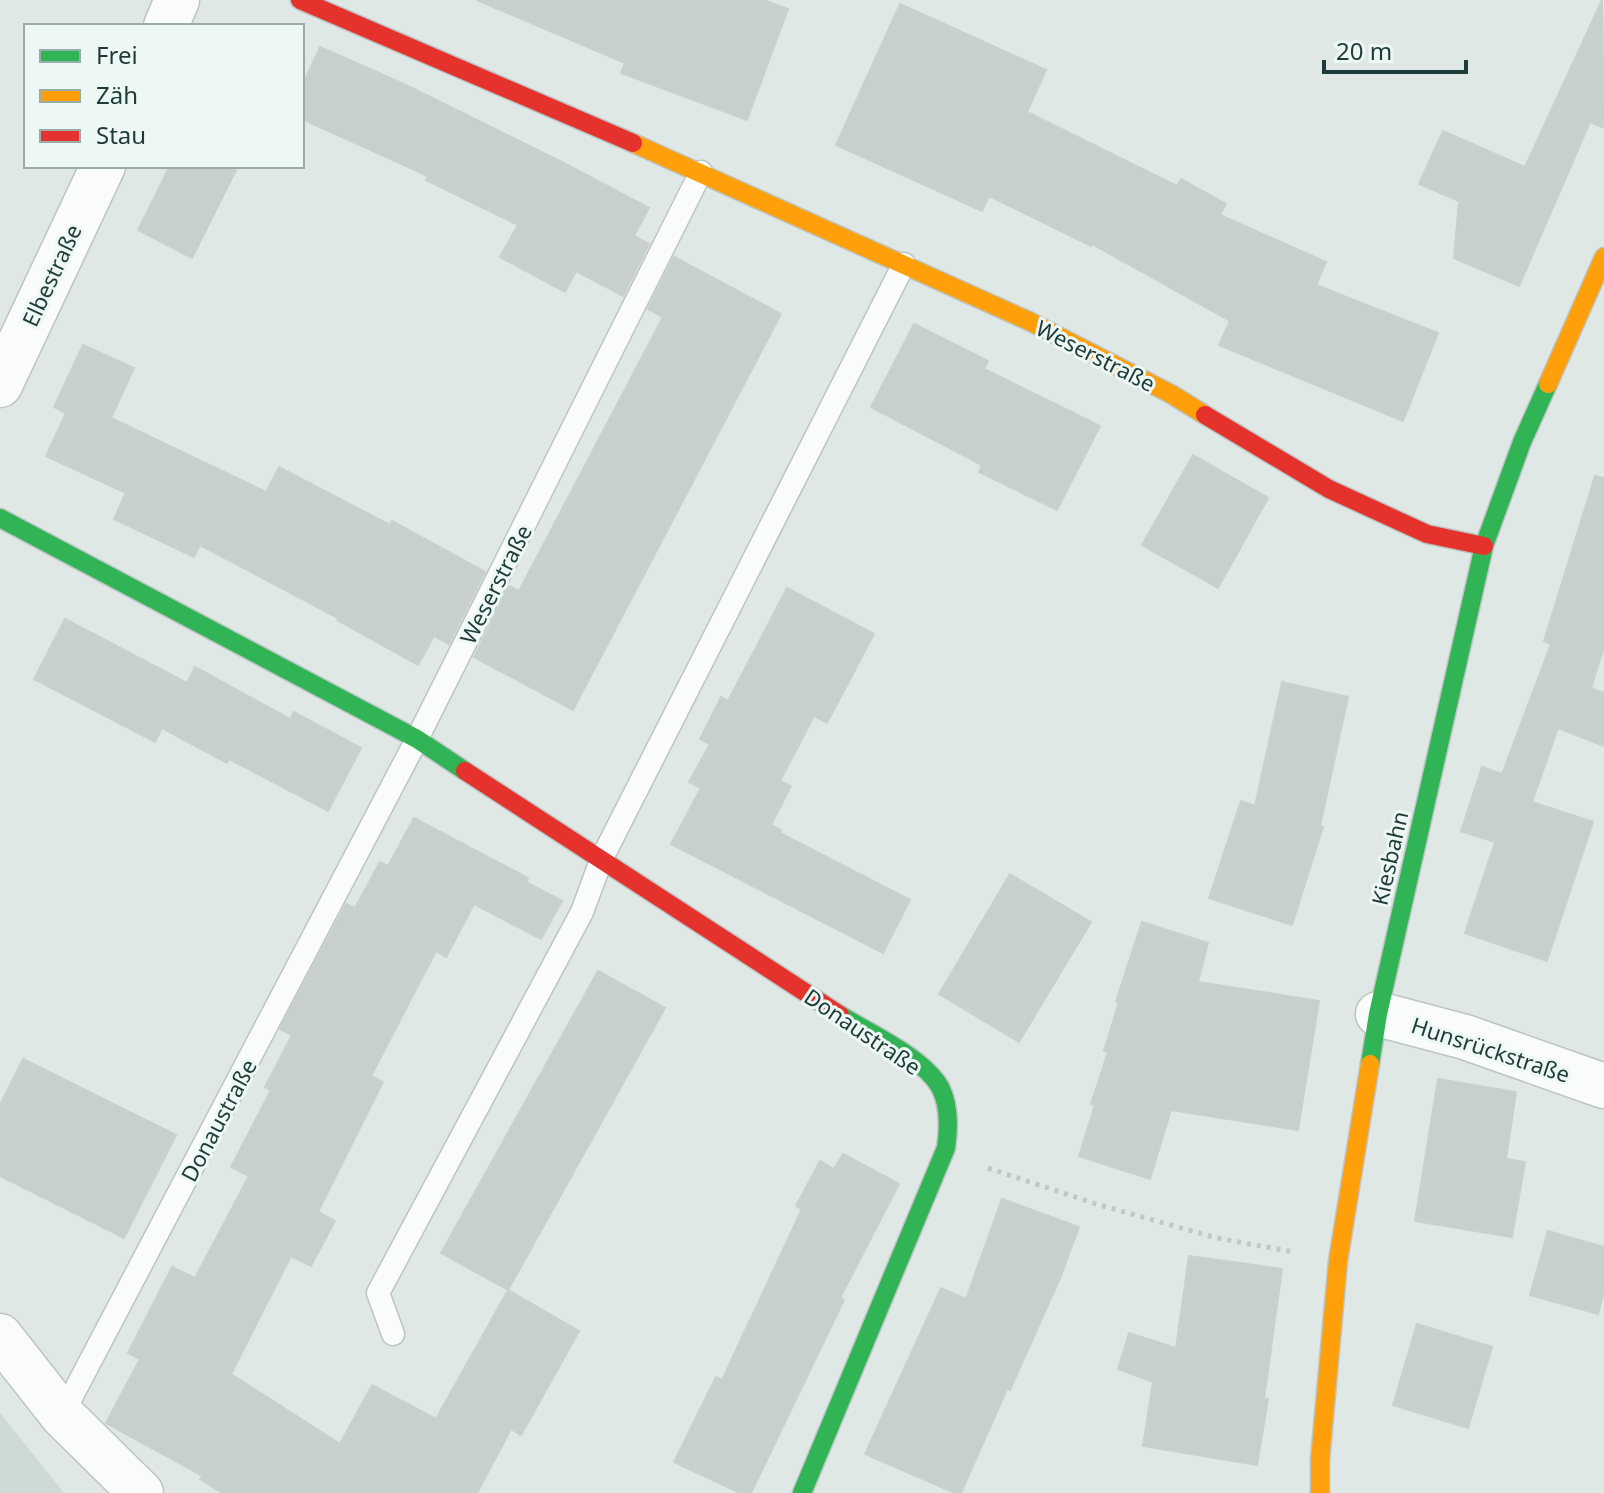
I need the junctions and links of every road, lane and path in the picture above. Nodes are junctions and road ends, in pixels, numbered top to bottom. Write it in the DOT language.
graph roads {
  1 [pos="177,0"];
  2 [pos="300,0"];
  3 [pos="167,24"];
  4 [pos="102,168"];
  5 [pos="701,172"];
  6 [pos="1604,257"];
  7 [pos="904,264"];
  8 [pos="5,361"];
  9 [pos="0,518"];
  10 [pos="1484,546"];
  11 [pos="417,739"];
  12 [pos="602,858"];
  13 [pos="1378,1014"];
  14 [pos="1604,1086"];
  15 [pos="946,1148"];
  16 [pos="1338,1261"];
  17 [pos="393,1334"];
  18 [pos="0,1336"];
  19 [pos="62,1415"];
  20 [pos="141,1493"];
  21 [pos="802,1493"];
  22 [pos="1320,1493"];
  1 -- 3 [label="street"];
  2 -- 5 [label="street, Weserstraße"];
  4 -- 8 [label="street, Elbestraße"];
  5 -- 7 [label="street, Weserstraße"];
  5 -- 11 [label="lane, Weserstraße"];
  6 -- 10 [label="street, Kiesbahn"];
  7 -- 10 [label="street, Weserstraße"];
  7 -- 12 [label="lane"];
  9 -- 11 [label="street, Donaustraße"];
  10 -- 13 [label="street, Kiesbahn"];
  11 -- 12 [label="street, Donaustraße"];
  11 -- 19 [label="lane, Donaustraße"];
  12 -- 15 [label="street, Donaustraße"];
  12 -- 17 [label="lane"];
  13 -- 14 [label="street, Hunsrückstraße"];
  13 -- 16 [label="street, Kiesbahn"];
  15 -- 16 [label="path"];
  15 -- 21 [label="street, Donaustraße"];
  16 -- 22 [label="street, Kiesbahn"];
  18 -- 19 [label="street"];
  19 -- 20 [label="street"];
}
